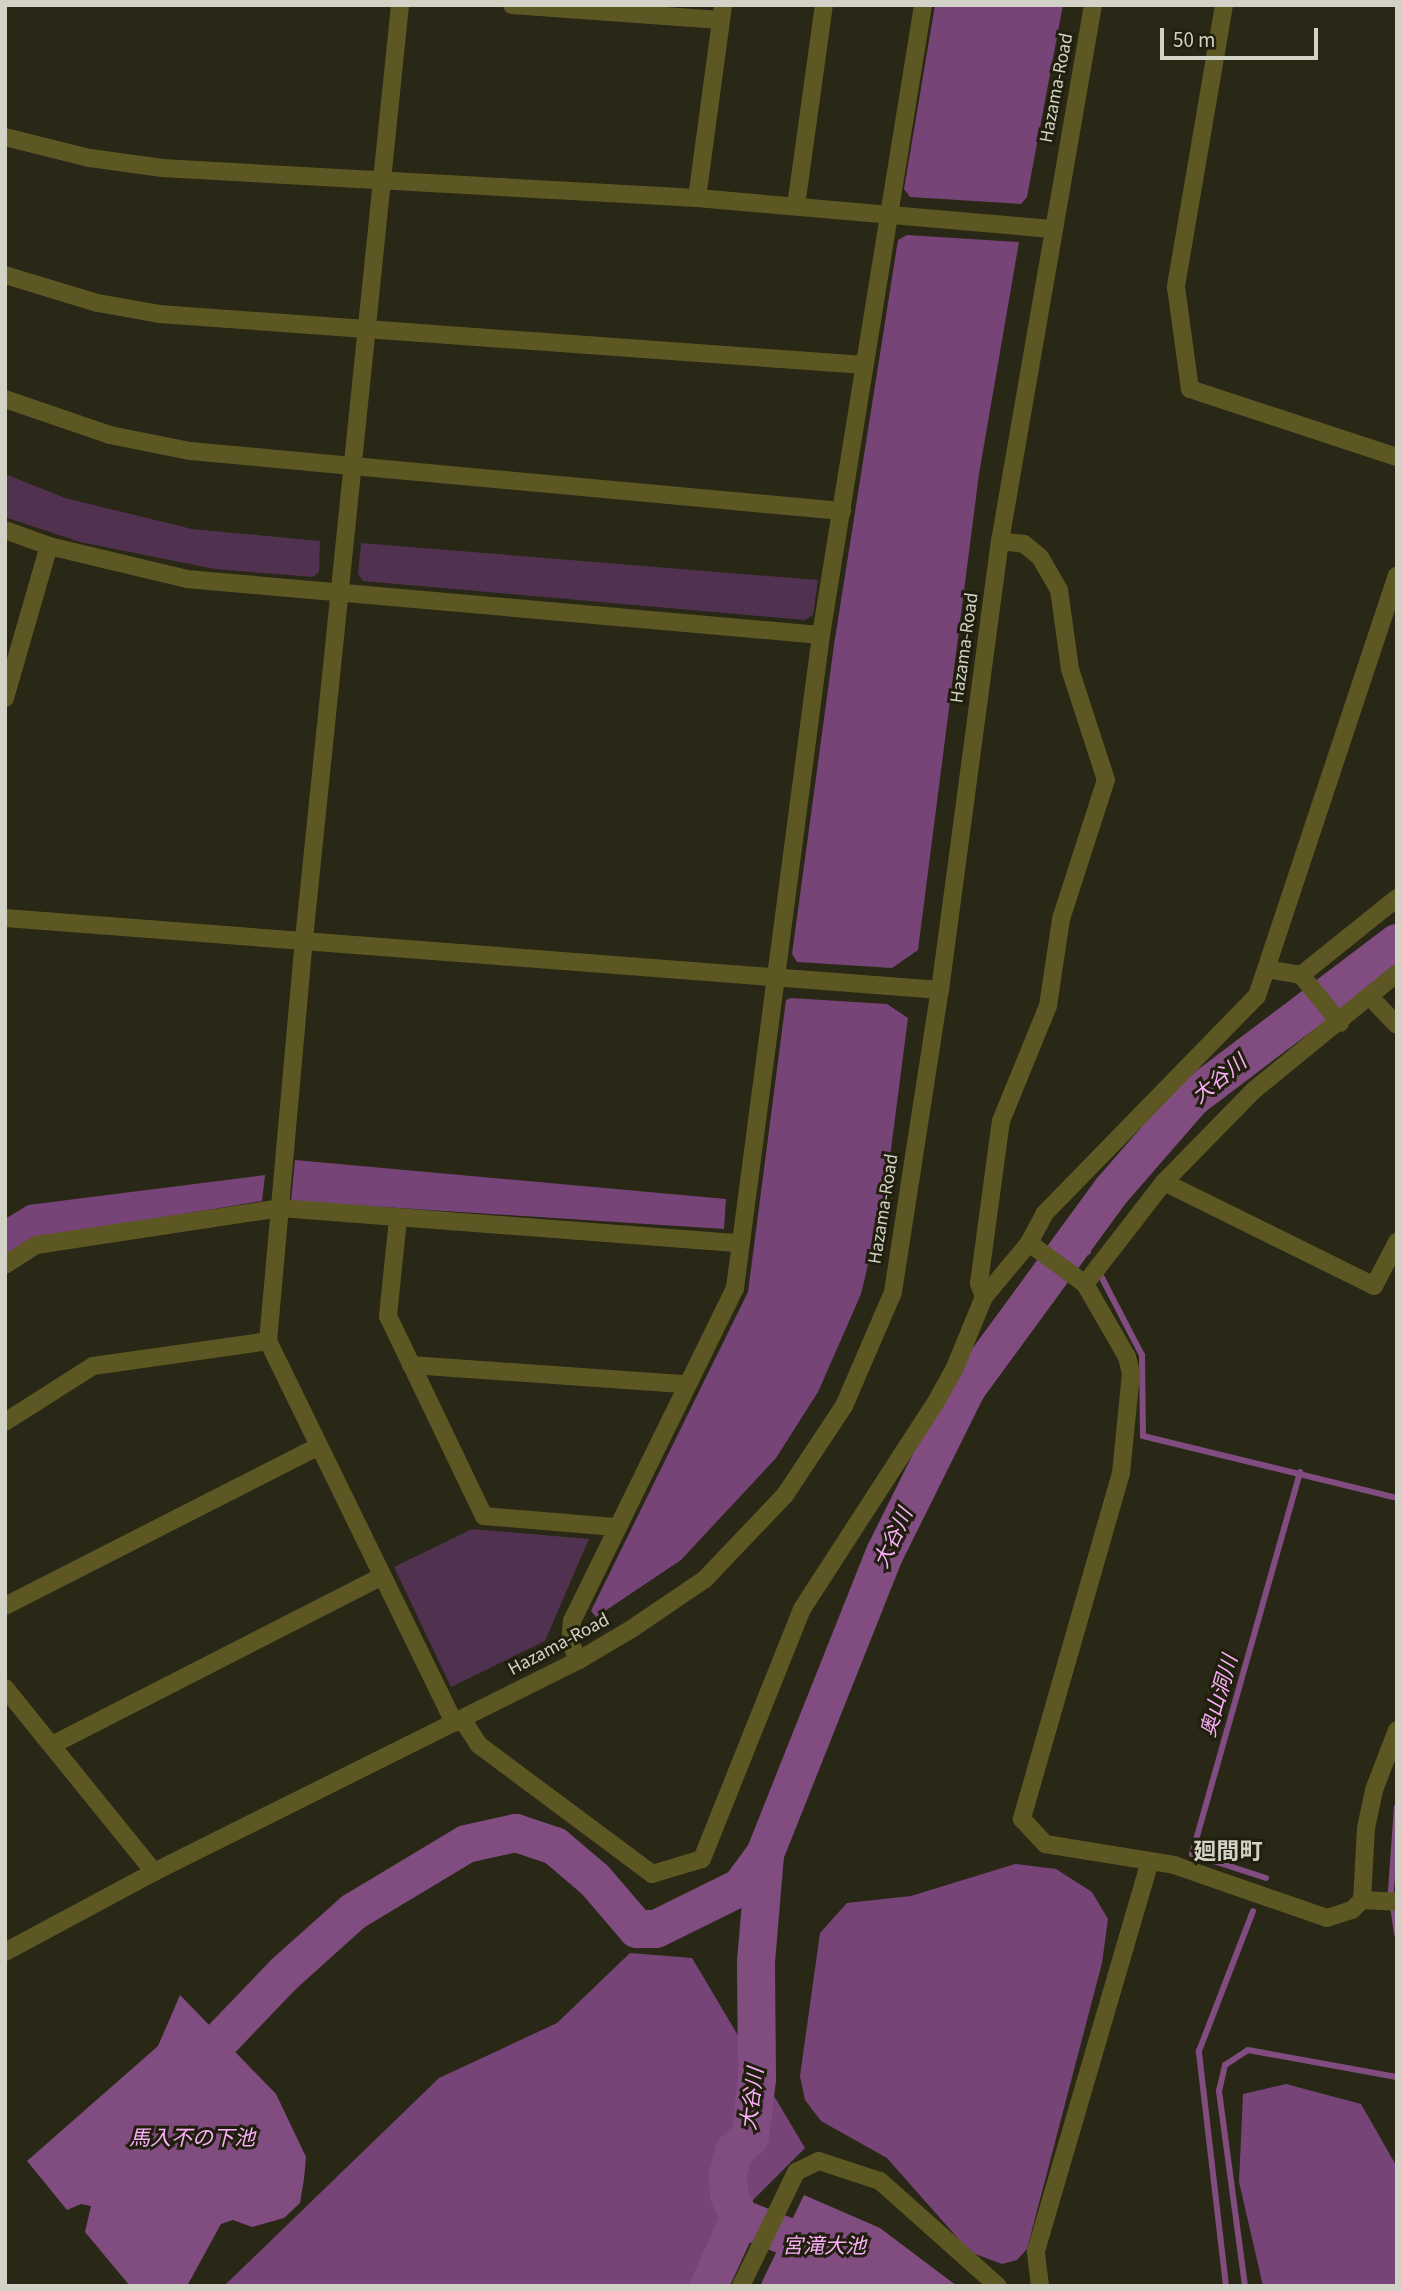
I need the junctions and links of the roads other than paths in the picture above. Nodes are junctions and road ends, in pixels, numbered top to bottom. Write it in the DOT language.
graph roads {
  1 [pos="400,5"];
  2 [pos="512,5"];
  3 [pos="824,5"];
  4 [pos="923,5"];
  5 [pos="1093,5"];
  6 [pos="1224,5"];
  7 [pos="721,12"];
  8 [pos="5,137"];
  9 [pos="384,180"];
  10 [pos="697,198"];
  11 [pos="796,206"];
  12 [pos="889,215"];
  13 [pos="1052,229"];
  14 [pos="5,275"];
  15 [pos="368,327"];
  16 [pos="864,365"];
  17 [pos="5,399"];
  18 [pos="1397,457"];
  19 [pos="354,465"];
  20 [pos="842,511"];
  21 [pos="5,530"];
  22 [pos="1000,541"];
  23 [pos="49,546"];
  24 [pos="1397,576"];
  25 [pos="343,593"];
  26 [pos="821,635"];
  27 [pos="5,698"];
  28 [pos="1397,898"];
  29 [pos="5,918"];
  30 [pos="304,938"];
  31 [pos="1267,969"];
  32 [pos="1397,973"];
  33 [pos="1301,975"];
  34 [pos="774,979"];
  35 [pos="940,990"];
  36 [pos="1369,996"];
  37 [pos="1340,1023"];
  38 [pos="1397,1025"];
  39 [pos="1164,1182"];
  40 [pos="280,1208"];
  41 [pos="398,1219"];
  42 [pos="1397,1242"];
  43 [pos="739,1243"];
  44 [pos="1037,1248"];
  45 [pos="5,1265"];
  46 [pos="1086,1284"];
  47 [pos="984,1297"];
  48 [pos="268,1340"];
  49 [pos="411,1365"];
  50 [pos="685,1384"];
  51 [pos="5,1422"];
  52 [pos="319,1446"];
  53 [pos="615,1527"];
  54 [pos="381,1577"];
  55 [pos="5,1606"];
  56 [pos="579,1660"];
  57 [pos="5,1688"];
  58 [pos="458,1721"];
  59 [pos="1397,1730"];
  60 [pos="52,1745"];
  61 [pos="1150,1861"];
  62 [pos="154,1872"];
  63 [pos="1362,1900"];
  64 [pos="1390,1902"];
  65 [pos="5,1952"];
  66 [pos="741,2286"];
  67 [pos="998,2286"];
  68 [pos="1040,2286"];
  1 -- 9 [label="street"];
  2 -- 7 [label="street"];
  3 -- 11 [label="street"];
  4 -- 12 [label="street"];
  5 -- 13 [label="street, Hazama-Road"];
  6 -- 18 [label="street"];
  7 -- 10 [label="street"];
  8 -- 9 [label="street"];
  9 -- 10 [label="street"];
  9 -- 15 [label="street"];
  10 -- 11 [label="street"];
  11 -- 12 [label="street"];
  12 -- 13 [label="street"];
  12 -- 16 [label="street"];
  13 -- 22 [label="street, Hazama-Road"];
  14 -- 15 [label="street"];
  15 -- 16 [label="street"];
  15 -- 19 [label="street"];
  16 -- 20 [label="street"];
  17 -- 19 [label="street"];
  19 -- 20 [label="street"];
  19 -- 25 [label="street"];
  20 -- 26 [label="street"];
  21 -- 23 [label="street"];
  22 -- 35 [label="street, Hazama-Road"];
  22 -- 47 [label="street"];
  23 -- 25 [label="street"];
  23 -- 27 [label="street"];
  24 -- 31 [label="street"];
  25 -- 26 [label="street"];
  25 -- 30 [label="street"];
  26 -- 34 [label="street"];
  28 -- 33 [label="street"];
  29 -- 30 [label="street"];
  30 -- 34 [label="street"];
  30 -- 40 [label="street"];
  31 -- 33 [label="street"];
  31 -- 44 [label="street"];
  32 -- 36 [label="street"];
  33 -- 37 [label="street"];
  34 -- 35 [label="street"];
  34 -- 43 [label="street"];
  35 -- 56 [label="street, Hazama-Road"];
  36 -- 37 [label="street"];
  36 -- 38 [label="street"];
  37 -- 39 [label="street"];
  39 -- 42 [label="street"];
  39 -- 46 [label="street"];
  40 -- 41 [label="street"];
  40 -- 45 [label="street"];
  40 -- 48 [label="street"];
  41 -- 43 [label="street"];
  41 -- 49 [label="street"];
  43 -- 50 [label="street"];
  44 -- 46 [label="street"];
  44 -- 47 [label="street"];
  46 -- 61 [label="street"];
  47 -- 58 [label="street"];
  48 -- 51 [label="street"];
  48 -- 52 [label="street"];
  49 -- 50 [label="street"];
  49 -- 53 [label="street"];
  50 -- 53 [label="street"];
  52 -- 54 [label="street"];
  52 -- 55 [label="street"];
  53 -- 56 [label="street"];
  54 -- 58 [label="street"];
  54 -- 60 [label="street"];
  56 -- 58 [label="street, Hazama-Road"];
  57 -- 60 [label="street"];
  58 -- 62 [label="street, Hazama-Road"];
  59 -- 63 [label="street"];
  60 -- 62 [label="street"];
  61 -- 63 [label="street"];
  61 -- 68 [label="street"];
  62 -- 65 [label="street, Hazama-Road"];
  63 -- 64 [label="street"];
  66 -- 67 [label="street"];
}
